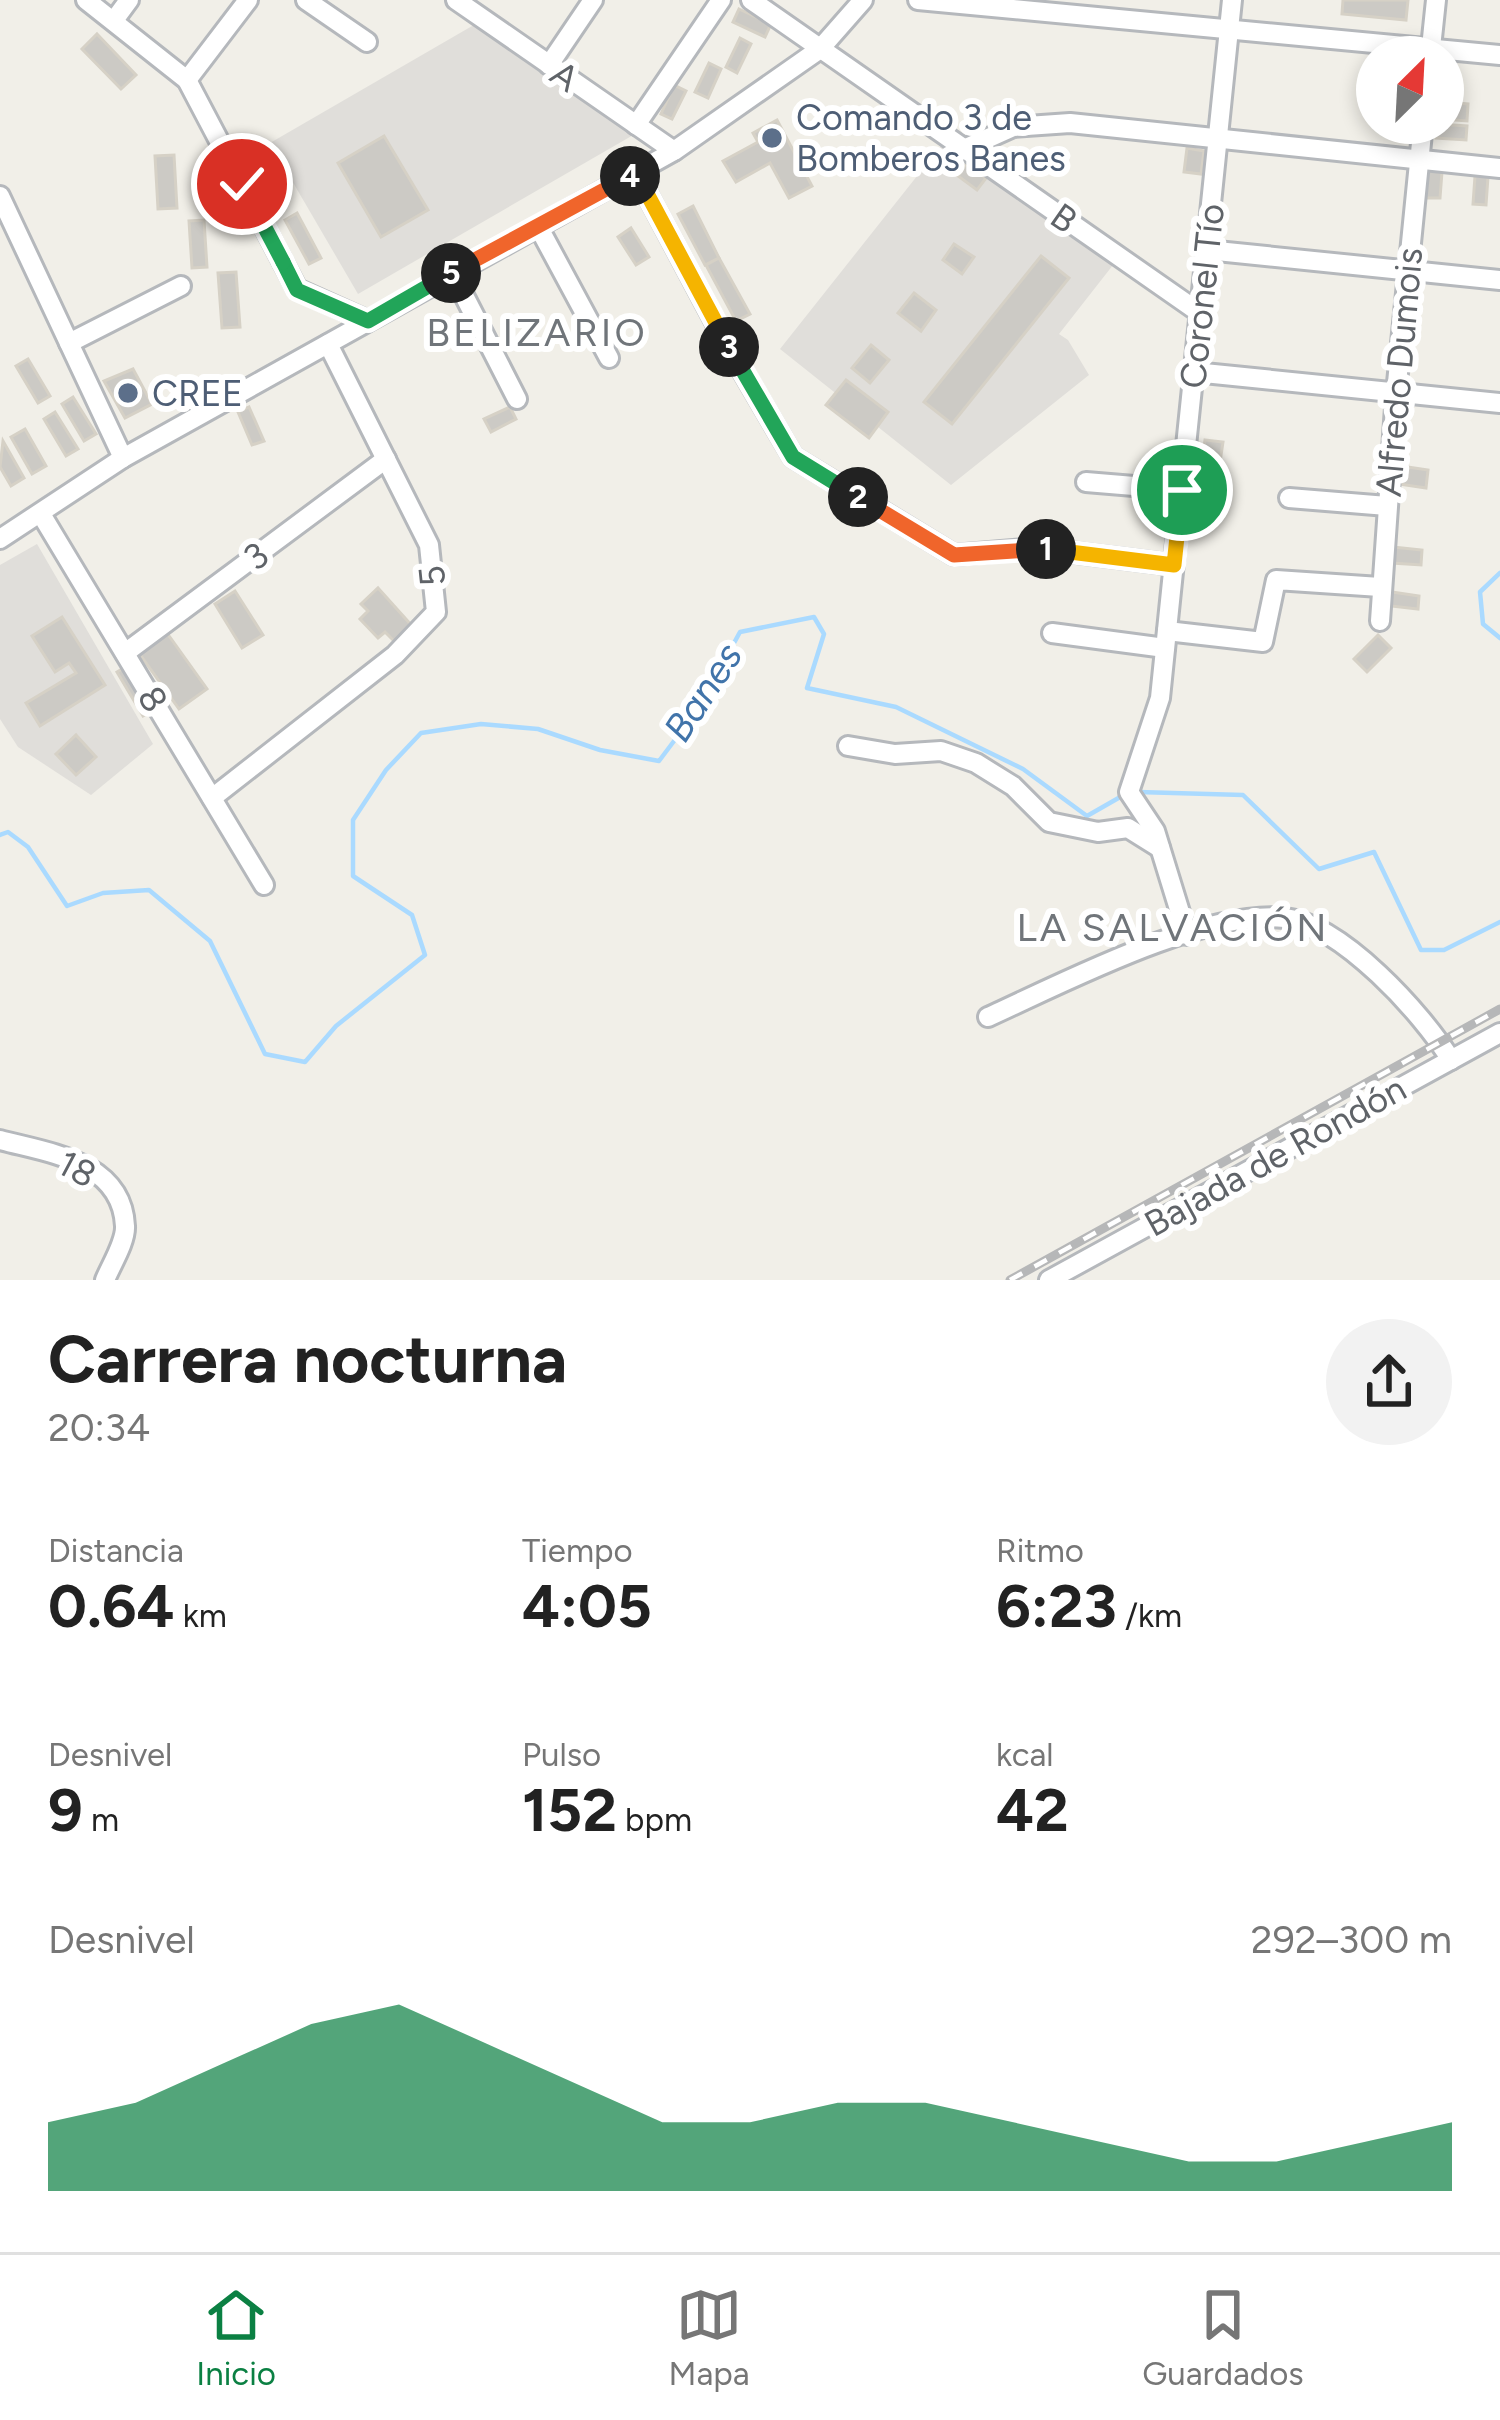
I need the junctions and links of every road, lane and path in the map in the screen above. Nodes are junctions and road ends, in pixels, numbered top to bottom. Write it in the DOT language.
graph roads {
  1 [pos="86,0"];
  2 [pos="129,0"];
  3 [pos="248,0"];
  4 [pos="306,0"];
  5 [pos="593,0"];
  6 [pos="721,0"];
  7 [pos="751,0"];
  8 [pos="862,0"];
  9 [pos="918,0"];
  10 [pos="1232,0"];
  11 [pos="1436,0"];
  12 [pos="468,4"];
  13 [pos="115,19"];
  14 [pos="1229,28"];
  15 [pos="1433,36"];
  16 [pos="368,42"];
  17 [pos="1356,44"];
  18 [pos="820,49"];
  19 [pos="1464,54"];
  20 [pos="1500,56"];
  21 [pos="549,65"];
  22 [pos="187,80"];
  23 [pos="636,125"];
  24 [pos="1218,139"];
  25 [pos="1421,144"];
  26 [pos="964,149"];
  27 [pos="674,152"];
  28 [pos="1420,160"];
  29 [pos="1500,168"];
  30 [pos="636,173"];
  31 [pos="0,196"];
  32 [pos="539,228"];
  33 [pos="1207,250"];
  34 [pos="1408,271"];
  35 [pos="452,272"];
  36 [pos="1500,280"];
  37 [pos="181,286"];
  38 [pos="1200,313"];
  39 [pos="368,321"];
  40 [pos="69,343"];
  41 [pos="328,344"];
  42 [pos="609,358"];
  43 [pos="1194,372"];
  44 [pos="1396,393"];
  45 [pos="517,399"];
  46 [pos="1500,403"];
  47 [pos="124,458"];
  48 [pos="386,459"];
  49 [pos="1086,482"];
  50 [pos="1182,490"];
  51 [pos="1289,497"];
  52 [pos="1387,506"];
  53 [pos="41,514"];
  54 [pos="0,539"];
  55 [pos="1174,565"];
  56 [pos="1379,587"];
  57 [pos="1380,621"];
  58 [pos="1052,633"];
  59 [pos="1166,639"];
  60 [pos="125,652"];
  61 [pos="848,746"];
  62 [pos="212,799"];
  63 [pos="1160,848"];
  64 [pos="264,885"];
  65 [pos="1187,935"];
  66 [pos="988,1017"];
  67 [pos="1500,1033"];
  68 [pos="1451,1060"];
  69 [pos="0,1140"];
  70 [pos="105,1280"];
  71 [pos="1049,1280"];
  1 -- 13 [label="street"];
  2 -- 13 [label="street"];
  3 -- 22 [label="street"];
  4 -- 16 [label="street"];
  5 -- 21 [label="street"];
  6 -- 23 [label="street"];
  7 -- 18 [label="street, B"];
  8 -- 18 [label="street"];
  9 -- 14 [label="street"];
  10 -- 14 [label="street, Coronel Tío"];
  11 -- 15 [label="street"];
  12 -- 21 [label="street, A"];
  13 -- 22 [label="street"];
  14 -- 17 [label="street"];
  14 -- 24 [label="street, Coronel Tío"];
  18 -- 26 [label="street, B"];
  18 -- 27 [label="street"];
  19 -- 20 [label="street"];
  21 -- 23 [label="street, A"];
  22 -- 39 [label="street"];
  23 -- 27 [label="street, A"];
  24 -- 26 [label="street"];
  24 -- 28 [label="street"];
  24 -- 33 [label="street, Coronel Tío"];
  25 -- 28 [label="street, Alfredo Dumois"];
  26 -- 38 [label="street, B"];
  27 -- 30 [label="street"];
  28 -- 29 [label="street"];
  28 -- 34 [label="street, Alfredo Dumois"];
  30 -- 32 [label="street"];
  30 -- 55 [label="street"];
  31 -- 40 [label="street"];
  32 -- 35 [label="street"];
  32 -- 42 [label="street"];
  33 -- 34 [label="street"];
  33 -- 38 [label="street, Coronel Tío"];
  34 -- 36 [label="street"];
  34 -- 44 [label="street, Alfredo Dumois"];
  35 -- 39 [label="street"];
  35 -- 45 [label="street"];
  37 -- 40 [label="street"];
  38 -- 43 [label="street, Coronel Tío"];
  39 -- 41 [label="street"];
  40 -- 47 [label="street"];
  41 -- 47 [label="street"];
  41 -- 48 [label="street, 5"];
  43 -- 44 [label="street"];
  43 -- 50 [label="street, Coronel Tío"];
  44 -- 46 [label="street"];
  44 -- 52 [label="street, Alfredo Dumois"];
  47 -- 53 [label="street"];
  48 -- 60 [label="street, 3"];
  48 -- 62 [label="street, 5"];
  49 -- 50 [label="street"];
  50 -- 55 [label="street, Coronel Tío"];
  51 -- 52 [label="street"];
  52 -- 56 [label="street, Alfredo Dumois"];
  53 -- 54 [label="street"];
  53 -- 60 [label="street, 8"];
  55 -- 59 [label="street, Coronel Tío"];
  56 -- 57 [label="street, Alfredo Dumois"];
  56 -- 59 [label="street"];
  58 -- 59 [label="street"];
  59 -- 63 [label="street, Coronel Tío"];
  60 -- 62 [label="street, 8"];
  61 -- 63 [label="street"];
  62 -- 64 [label="street, 8"];
  63 -- 65 [label="street, Coronel Tío"];
  65 -- 66 [label="street"];
  65 -- 68 [label="street"];
  67 -- 68 [label="street, Bajada de Rondón"];
  68 -- 71 [label="street, Bajada de Rondón"];
  69 -- 70 [label="street, 18"];
}
